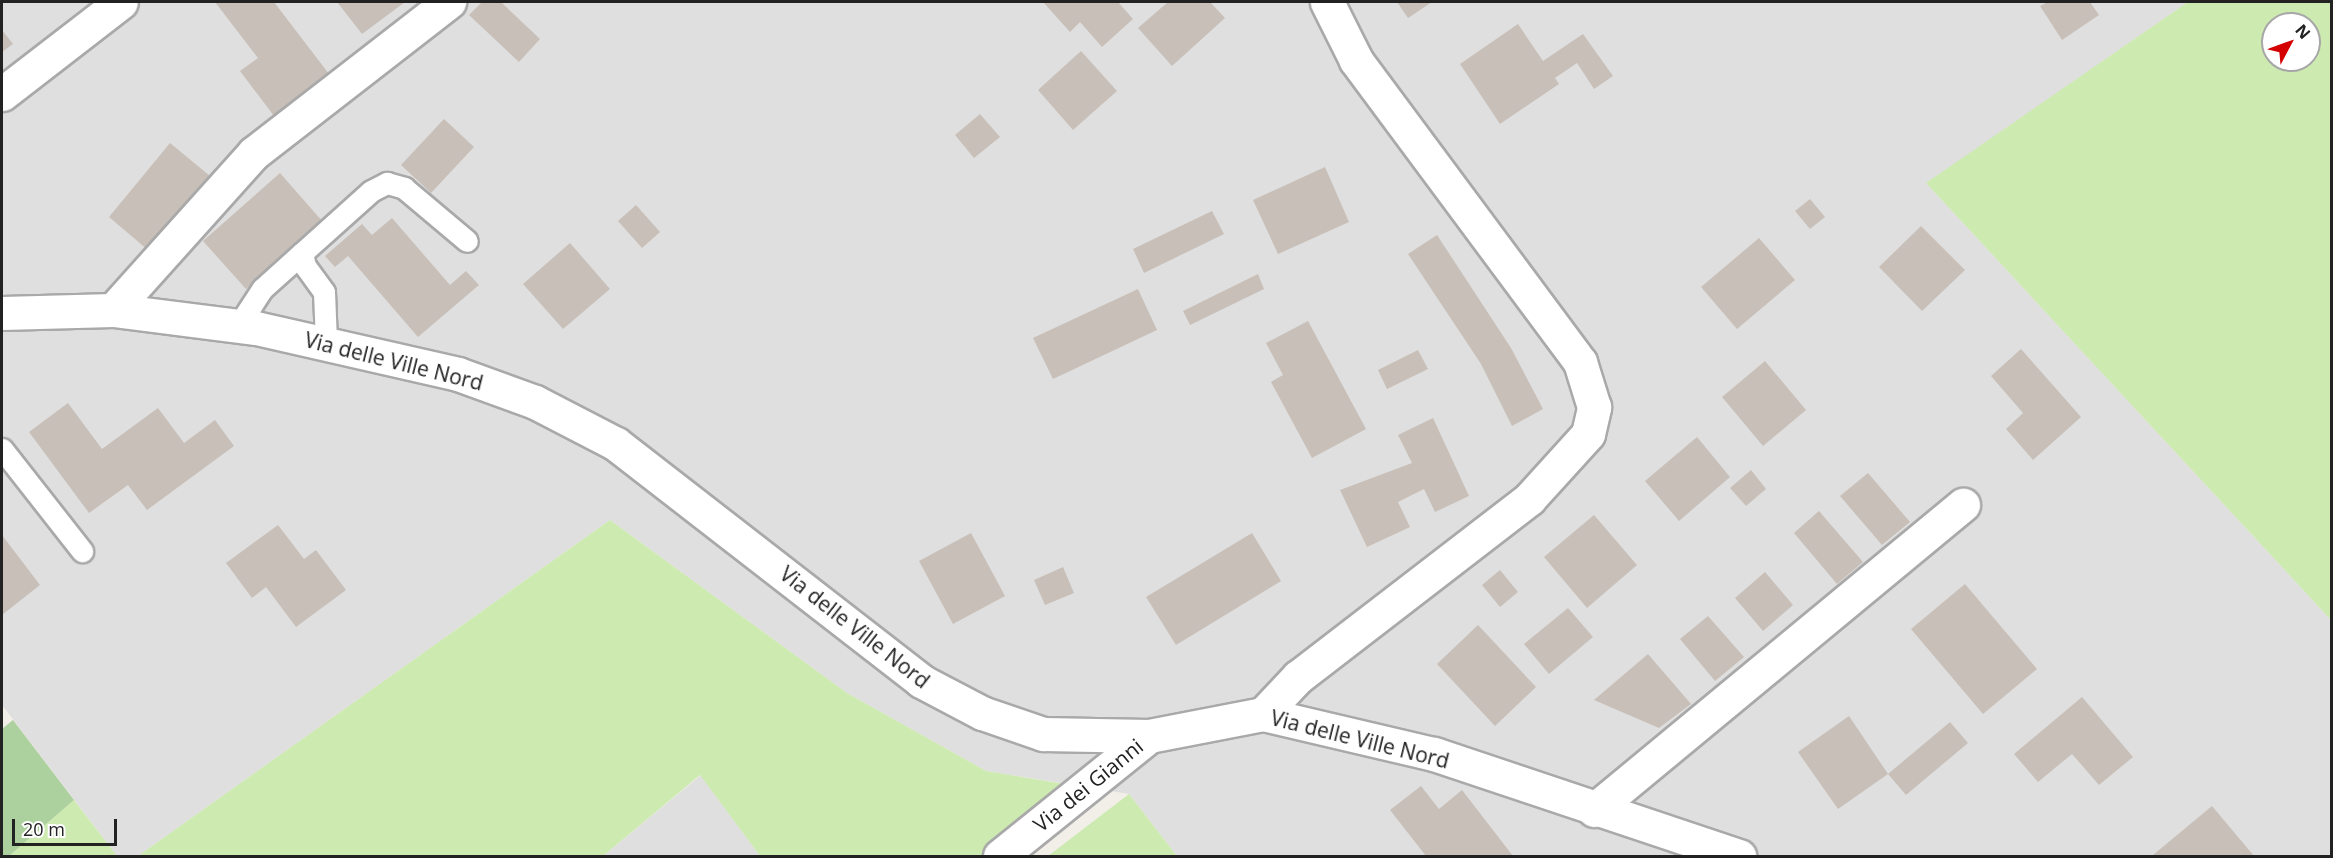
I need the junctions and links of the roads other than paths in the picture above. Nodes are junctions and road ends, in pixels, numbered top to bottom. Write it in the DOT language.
graph roads {
  1 [pos="121,2"];
  2 [pos="449,2"];
  3 [pos="1328,2"];
  4 [pos="2,94"];
  5 [pos="467,241"];
  6 [pos="302,253"];
  7 [pos="113,310"];
  8 [pos="2,313"];
  9 [pos="238,326"];
  10 [pos="326,342"];
  11 [pos="2,449"];
  12 [pos="1963,505"];
  13 [pos="82,551"];
  14 [pos="1263,714"];
  15 [pos="1149,736"];
  16 [pos="1594,810"];
  17 [pos="1000,856"];
  18 [pos="1739,856"];
  1 -- 4 [label="street"];
  2 -- 7 [label="street"];
  3 -- 14 [label="street"];
  5 -- 6 [label="lane"];
  6 -- 9 [label="lane"];
  6 -- 10 [label="lane"];
  7 -- 8 [label="street, Via delle Ville Nord"];
  7 -- 9 [label="street, Via delle Ville Nord"];
  9 -- 10 [label="street, Via delle Ville Nord"];
  10 -- 15 [label="street, Via delle Ville Nord"];
  11 -- 13 [label="lane"];
  12 -- 16 [label="street"];
  14 -- 15 [label="street, Via delle Ville Nord"];
  14 -- 16 [label="street, Via delle Ville Nord"];
  15 -- 17 [label="street, Via dei Gianni"];
  16 -- 18 [label="street, Via delle Ville Nord"];
}
